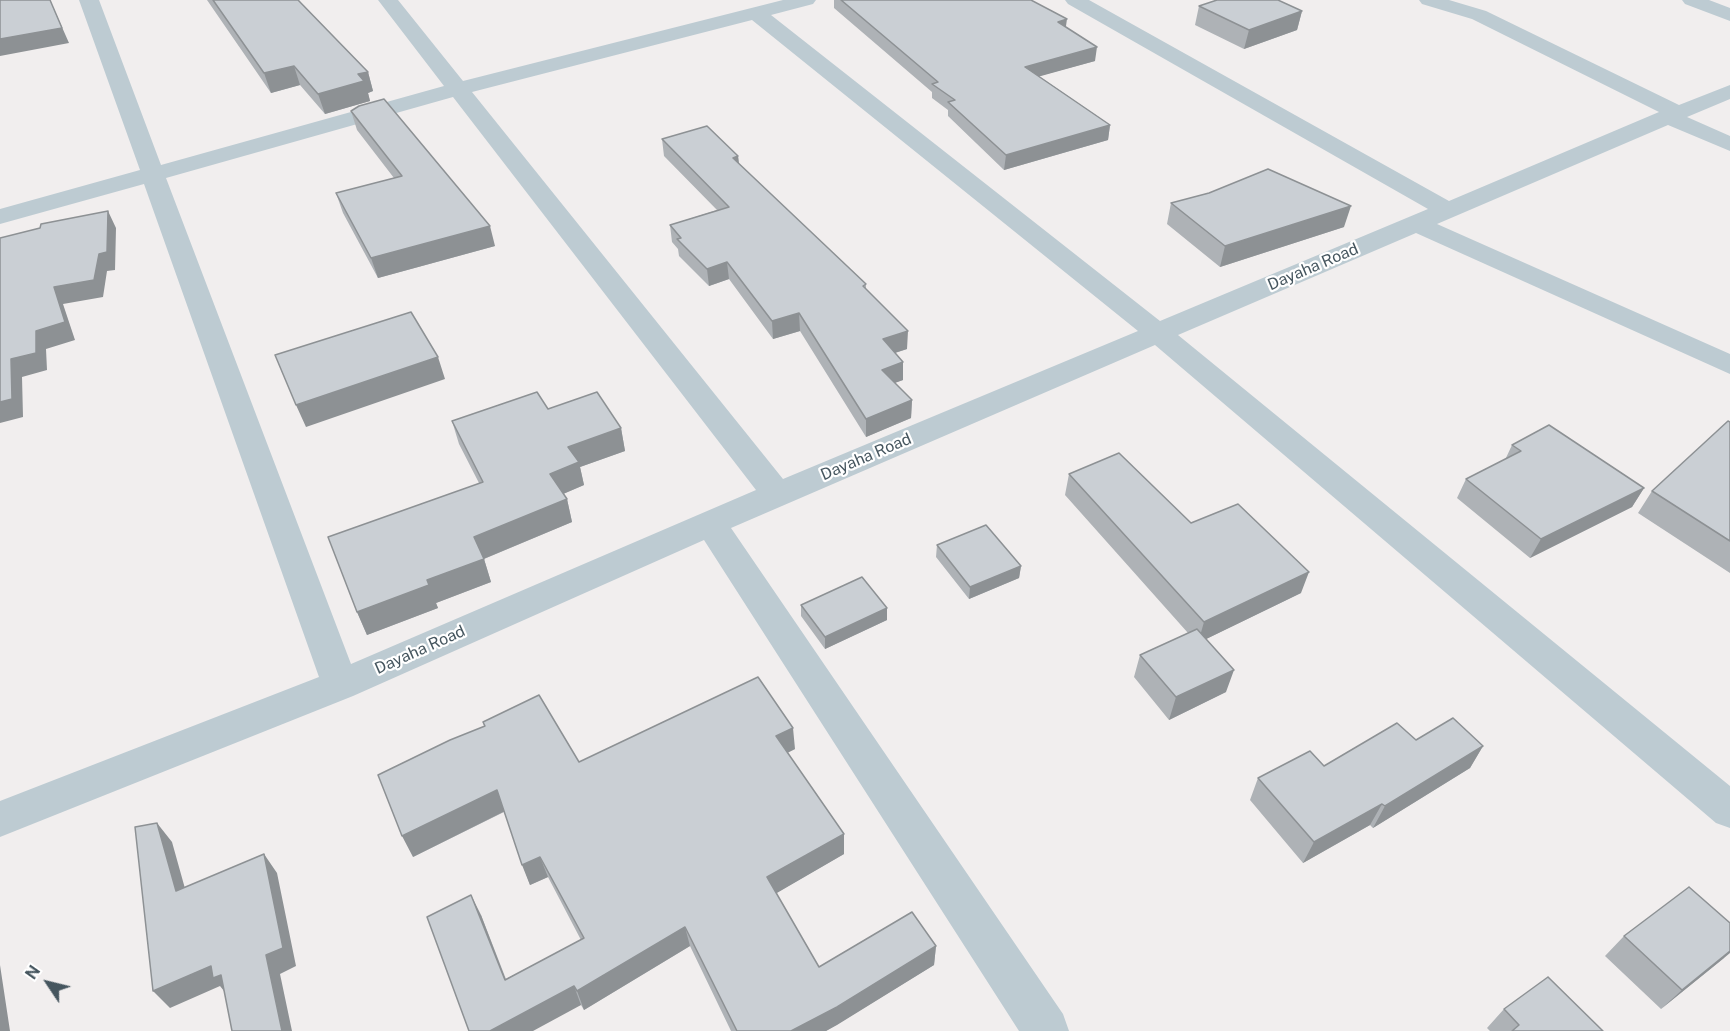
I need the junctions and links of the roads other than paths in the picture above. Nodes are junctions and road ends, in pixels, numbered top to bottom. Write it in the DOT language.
graph roads {
  1 [pos="89,0"];
  2 [pos="388,0"];
  3 [pos="803,0"];
  4 [pos="1076,0"];
  5 [pos="1429,0"];
  6 [pos="1692,0"];
  7 [pos="756,13"];
  8 [pos="1730,15"];
  9 [pos="457,89"];
  10 [pos="1730,91"];
  11 [pos="1672,115"];
  12 [pos="1730,144"];
  13 [pos="153,175"];
  14 [pos="1448,210"];
  15 [pos="0,217"];
  16 [pos="1416,224"];
  17 [pos="1158,333"];
  18 [pos="1730,365"];
  19 [pos="777,494"];
  20 [pos="710,523"];
  21 [pos="340,685"];
  22 [pos="1730,810"];
  23 [pos="0,819"];
  24 [pos="1046,1031"];
  1 -- 13 [label="street"];
  2 -- 9 [label="street"];
  3 -- 7 [label="street"];
  4 -- 14 [label="street"];
  5 -- 11 [label="street"];
  6 -- 8 [label="street"];
  7 -- 9 [label="street"];
  7 -- 17 [label="street"];
  9 -- 13 [label="street"];
  9 -- 19 [label="street"];
  10 -- 11 [label="street, Dayaha Road"];
  11 -- 12 [label="street"];
  11 -- 14 [label="street, Dayaha Road"];
  13 -- 15 [label="street"];
  13 -- 21 [label="street"];
  14 -- 16 [label="street, Dayaha Road"];
  16 -- 17 [label="street, Dayaha Road"];
  16 -- 18 [label="street"];
  17 -- 19 [label="street, Dayaha Road"];
  17 -- 22 [label="street"];
  19 -- 20 [label="street, Dayaha Road"];
  20 -- 21 [label="street, Dayaha Road"];
  20 -- 24 [label="street"];
  21 -- 23 [label="street, Dayaha Road"];
}
